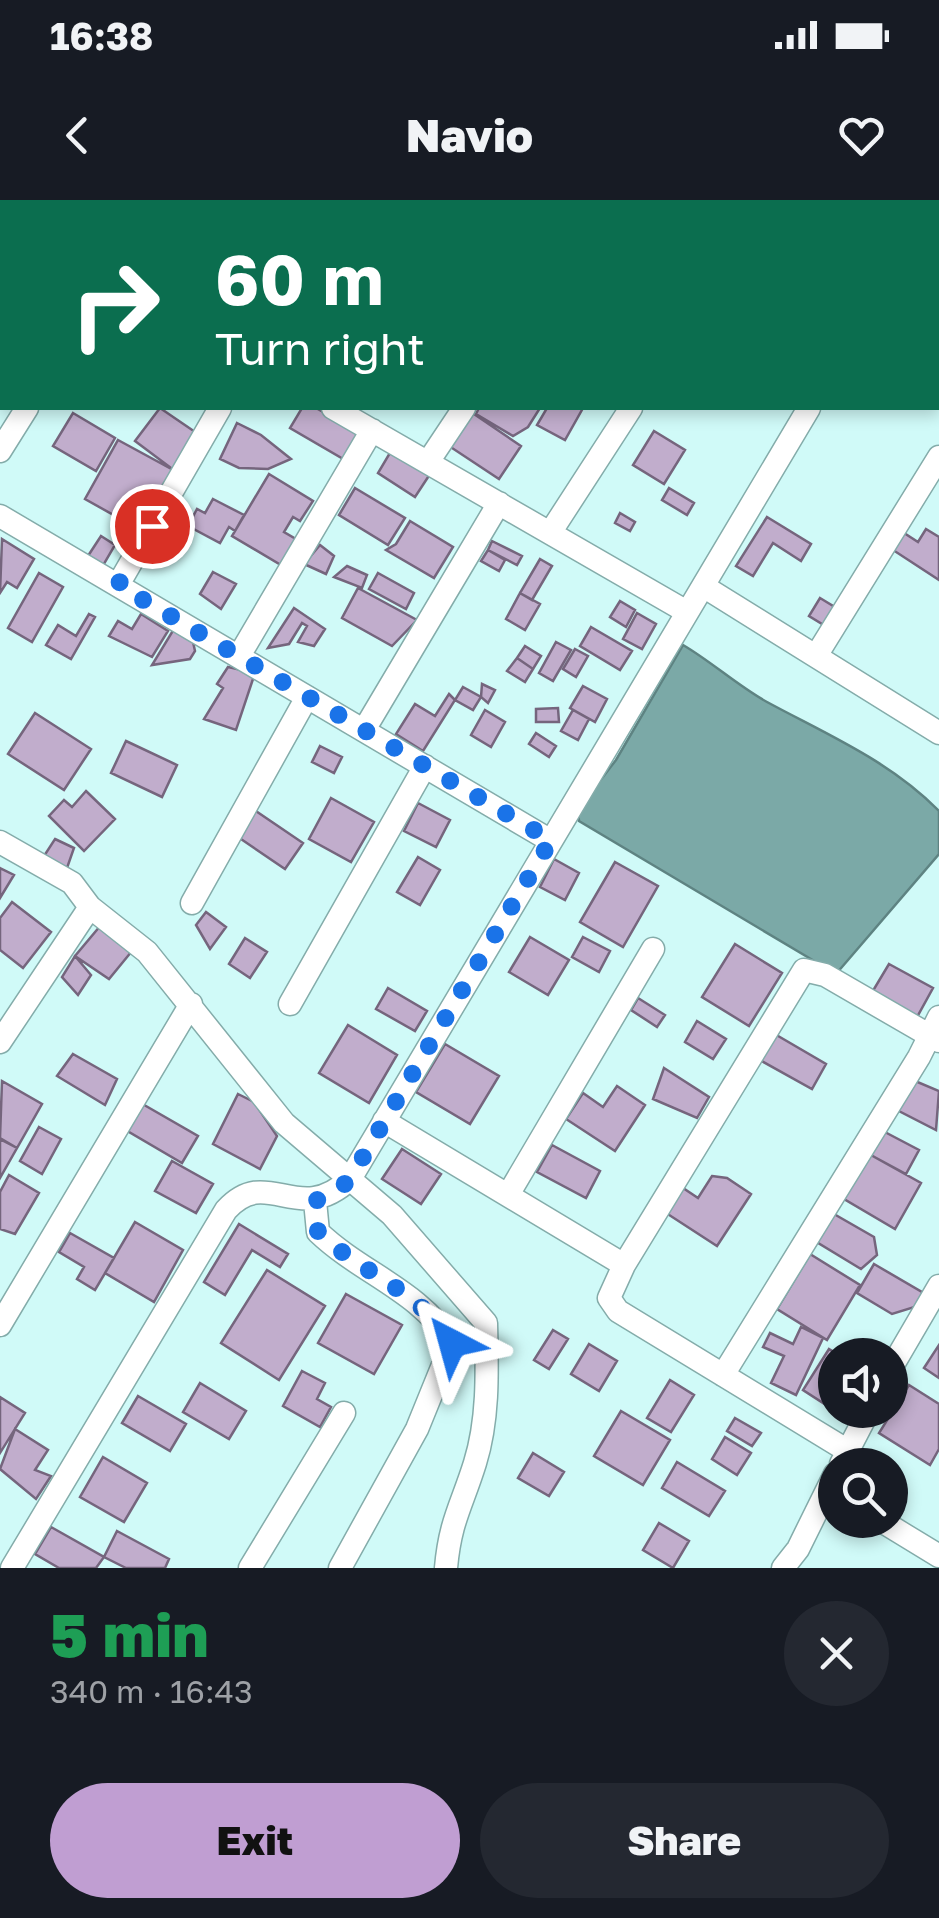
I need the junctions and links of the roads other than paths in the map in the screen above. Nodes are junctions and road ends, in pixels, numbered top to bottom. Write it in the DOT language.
graph roads {
  1 [pos="26,410"];
  2 [pos="219,410"];
  3 [pos="337,410"];
  4 [pos="463,410"];
  5 [pos="630,410"];
  6 [pos="808,410"];
  7 [pos="372,430"];
  8 [pos="0,452"];
  9 [pos="939,457"];
  10 [pos="428,462"];
  11 [pos="499,503"];
  12 [pos="0,516"];
  13 [pos="550,533"];
  14 [pos="118,585"];
  15 [pos="703,586"];
  16 [pos="688,612"];
  17 [pos="239,656"];
  18 [pos="816,656"];
  19 [pos="308,697"];
  20 [pos="364,730"];
  21 [pos="939,734"];
  22 [pos="425,766"];
  23 [pos="551,840"];
  24 [pos="0,842"];
  25 [pos="192,903"];
  26 [pos="90,907"];
  27 [pos="653,949"];
  28 [pos="192,1004"];
  29 [pos="290,1004"];
  30 [pos="935,1031"];
  31 [pos="0,1042"];
  32 [pos="384,1120"];
  33 [pos="350,1179"];
  34 [pos="508,1195"];
  35 [pos="315,1201"];
  36 [pos="624,1265"];
  37 [pos="939,1286"];
  38 [pos="0,1325"];
  39 [pos="908,1339"];
  40 [pos="723,1375"];
  41 [pos="344,1413"];
  42 [pos="829,1448"];
  43 [pos="818,1511"];
  44 [pos="908,1537"];
  45 [pos="939,1556"];
  46 [pos="12,1568"];
  47 [pos="250,1568"];
  48 [pos="340,1568"];
  49 [pos="446,1568"];
  50 [pos="783,1568"];
  1 -- 8 [label="street"];
  2 -- 14 [label="street"];
  3 -- 7 [label="street"];
  4 -- 10 [label="street"];
  5 -- 13 [label="street"];
  6 -- 15 [label="street"];
  7 -- 10 [label="street"];
  7 -- 17 [label="street"];
  9 -- 18 [label="street"];
  10 -- 11 [label="street"];
  11 -- 13 [label="street"];
  11 -- 20 [label="street"];
  12 -- 14 [label="street"];
  13 -- 16 [label="street"];
  14 -- 17 [label="street"];
  15 -- 16 [label="street"];
  15 -- 18 [label="street"];
  16 -- 23 [label="street"];
  17 -- 19 [label="street"];
  18 -- 21 [label="street"];
  19 -- 20 [label="street"];
  19 -- 25 [label="street"];
  20 -- 22 [label="street"];
  22 -- 23 [label="street"];
  22 -- 29 [label="street"];
  23 -- 32 [label="street"];
  24 -- 26 [label="street"];
  26 -- 28 [label="street"];
  26 -- 31 [label="street"];
  27 -- 34 [label="street"];
  28 -- 33 [label="street"];
  28 -- 38 [label="street"];
  30 -- 36 [label="street"];
  30 -- 40 [label="street"];
  32 -- 33 [label="street"];
  32 -- 34 [label="street"];
  33 -- 35 [label="street"];
  33 -- 49 [label="street"];
  34 -- 36 [label="street"];
  35 -- 46 [label="street"];
  35 -- 48 [label="street"];
  36 -- 40 [label="street"];
  37 -- 39 [label="street"];
  40 -- 42 [label="street"];
  41 -- 47 [label="street"];
  43 -- 50 [label="street"];
  44 -- 45 [label="street"];
}
